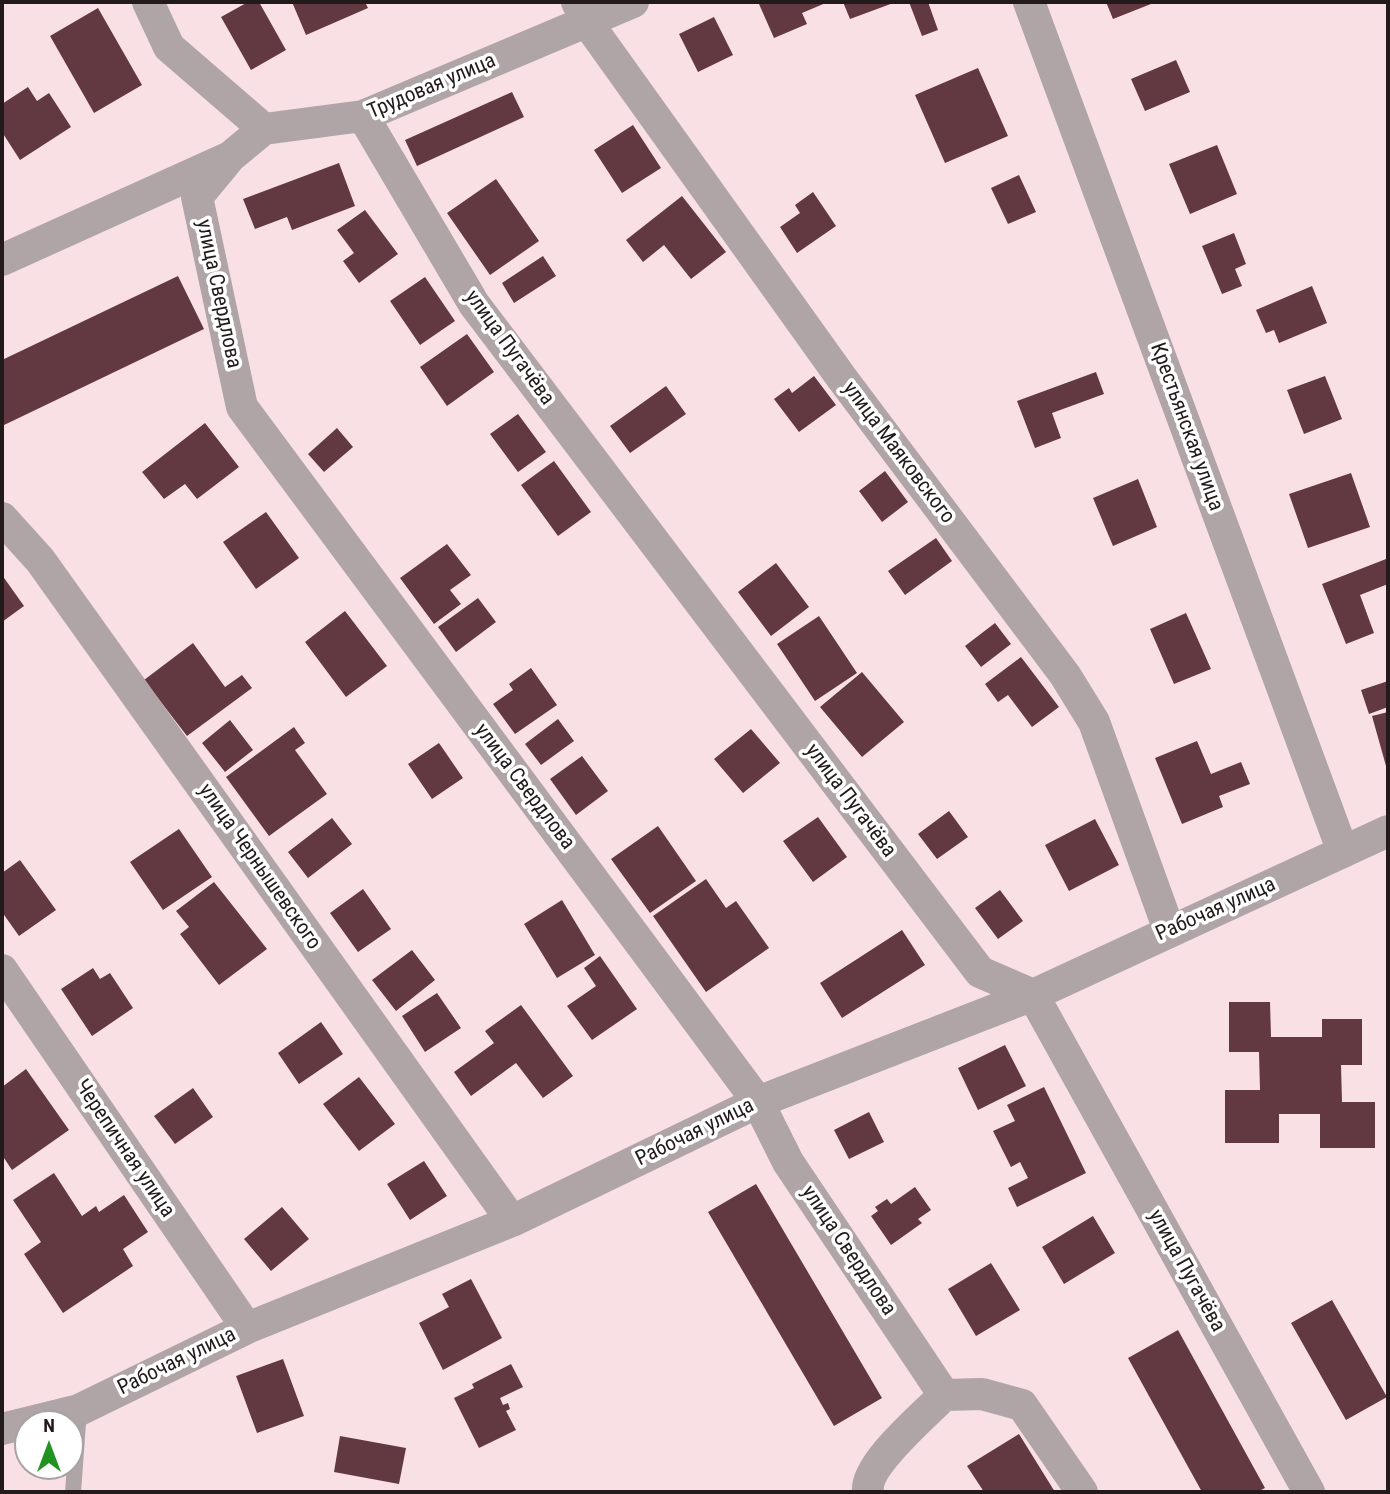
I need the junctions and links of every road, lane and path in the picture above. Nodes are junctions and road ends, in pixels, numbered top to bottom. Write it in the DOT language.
graph roads {
  1 [pos="148,2"];
  2 [pos="633,2"];
  3 [pos="1029,2"];
  4 [pos="582,12"];
  5 [pos="363,116"];
  6 [pos="264,129"];
  7 [pos="230,157"];
  8 [pos="2,260"];
  9 [pos="2,518"];
  10 [pos="1388,831"];
  11 [pos="1343,852"];
  12 [pos="1169,930"];
  13 [pos="2,970"];
  14 [pos="1033,995"];
  15 [pos="758,1102"];
  16 [pos="512,1222"];
  17 [pos="247,1328"];
  18 [pos="944,1395"];
  19 [pos="79,1410"];
  20 [pos="868,1492"];
  21 [pos="1083,1492"];
  22 [pos="1309,1492"];
  1 -- 6 [label="street"];
  2 -- 4 [label="street, Трудовая улица"];
  3 -- 11 [label="street, Крестьянская улица"];
  4 -- 5 [label="street, Трудовая улица"];
  4 -- 12 [label="street, улица Маяковского"];
  5 -- 6 [label="street, Трудовая улица"];
  5 -- 14 [label="street, улица Пугачёва"];
  6 -- 7 [label="street"];
  7 -- 8 [label="street"];
  7 -- 15 [label="street, улица Свердлова"];
  9 -- 16 [label="street, улица Чернышевского"];
  10 -- 11 [label="street, Рабочая улица"];
  11 -- 12 [label="street, Рабочая улица"];
  12 -- 14 [label="street, Рабочая улица"];
  13 -- 17 [label="street, Черепичная улица"];
  14 -- 15 [label="street, Рабочая улица"];
  14 -- 22 [label="street, улица Пугачёва"];
  15 -- 16 [label="street, Рабочая улица"];
  15 -- 18 [label="street, улица Свердлова"];
  16 -- 17 [label="street, Рабочая улица"];
  17 -- 19 [label="street, Рабочая улица"];
  18 -- 20 [label="street"];
  18 -- 21 [label="street"];
}
